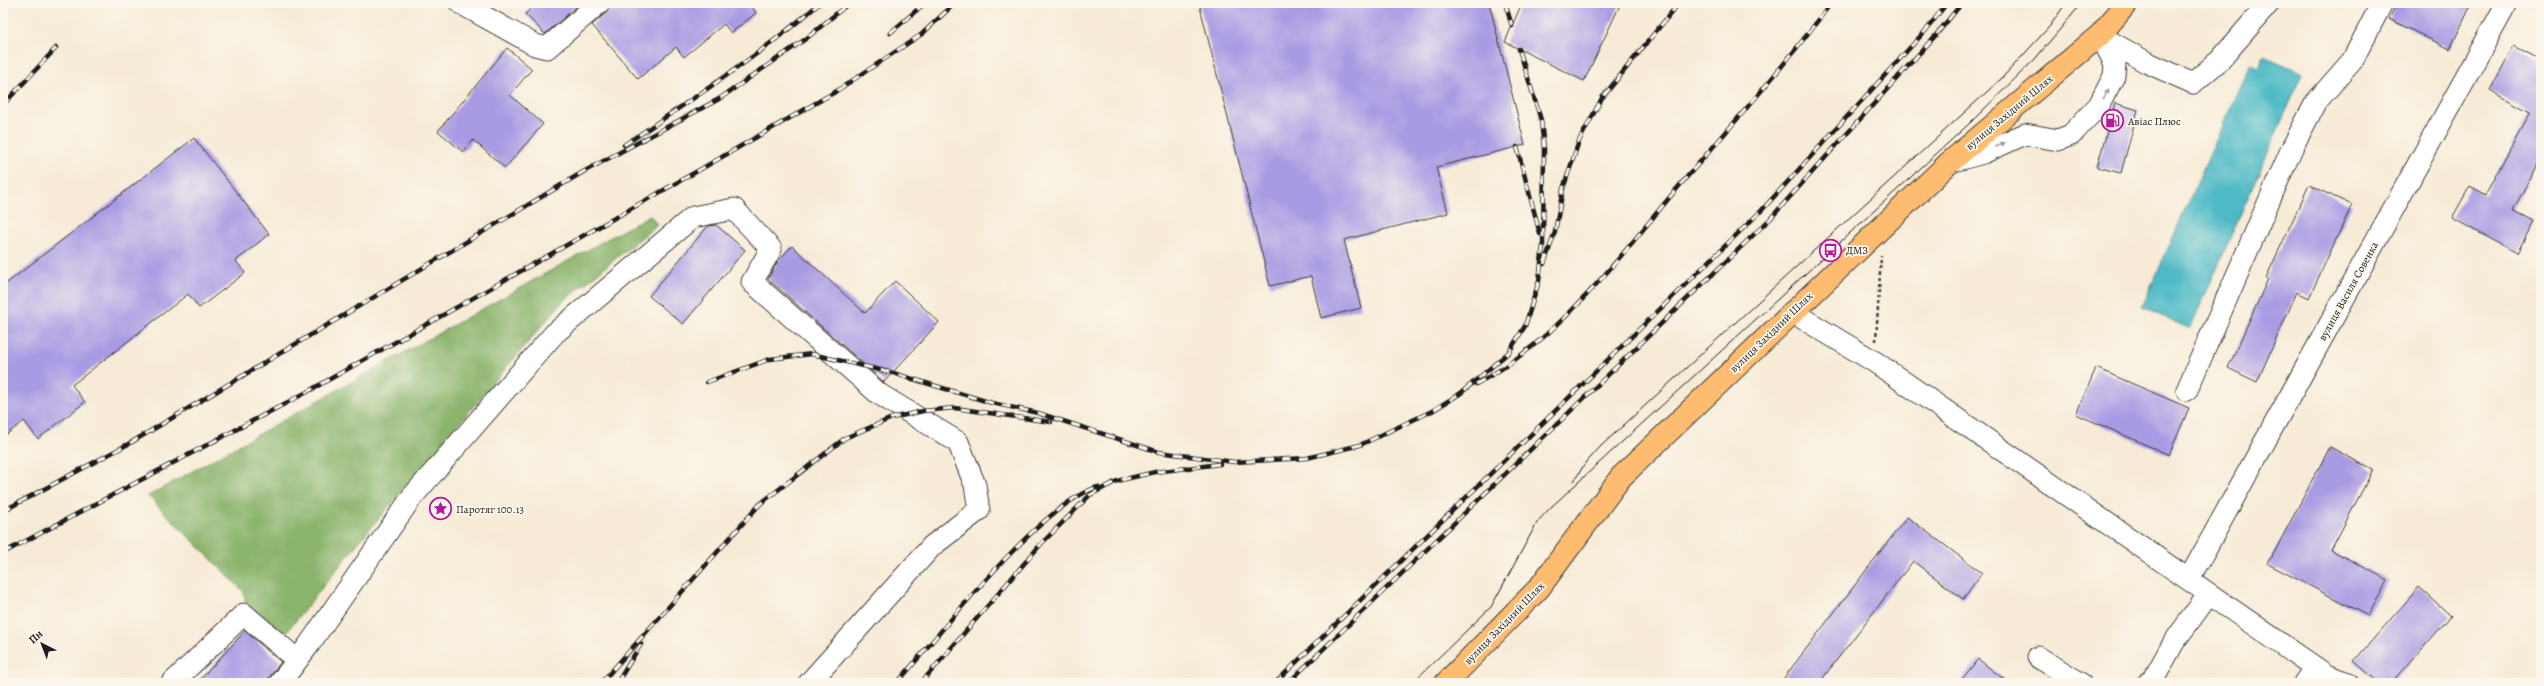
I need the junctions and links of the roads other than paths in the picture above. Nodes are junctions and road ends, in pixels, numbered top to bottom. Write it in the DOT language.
graph roads {
  1 [pos="460,3"];
  2 [pos="598,3"];
  3 [pos="2137,3"];
  4 [pos="2269,3"];
  5 [pos="2382,3"];
  6 [pos="2507,3"];
  7 [pos="2120,8"];
  8 [pos="2100,35"];
  9 [pos="1950,162"];
  10 [pos="1792,312"];
  11 [pos="2187,390"];
  12 [pos="2189,579"];
  13 [pos="2209,594"];
  14 [pos="2038,657"];
  15 [pos="297,660"];
  16 [pos="2315,675"];
  17 [pos="172,683"];
  18 [pos="280,683"];
  19 [pos="809,683"];
  20 [pos="1446,683"];
  21 [pos="2080,683"];
  22 [pos="2148,683"];
  23 [pos="2348,683"];
  1 -- 2 [label="street"];
  3 -- 7 [label="highway, вулиця Західний Шлях"];
  4 -- 8 [label="street"];
  5 -- 11 [label="street"];
  6 -- 12 [label="street, вулиця Василя Совенка"];
  7 -- 8 [label="highway, вулиця Західний Шлях"];
  8 -- 9 [label="highway, вулиця Західний Шлях"];
  9 -- 8 [label="street, one-way"];
  9 -- 10 [label="highway, вулиця Західний Шлях"];
  10 -- 12 [label="street"];
  10 -- 20 [label="highway, вулиця Західний Шлях"];
  12 -- 13 [label="street"];
  13 -- 16 [label="street"];
  13 -- 22 [label="street"];
  14 -- 21 [label="street"];
  15 -- 17 [label="street"];
  15 -- 18 [label="street"];
  15 -- 19 [label="street"];
  16 -- 23 [label="street"];
}
